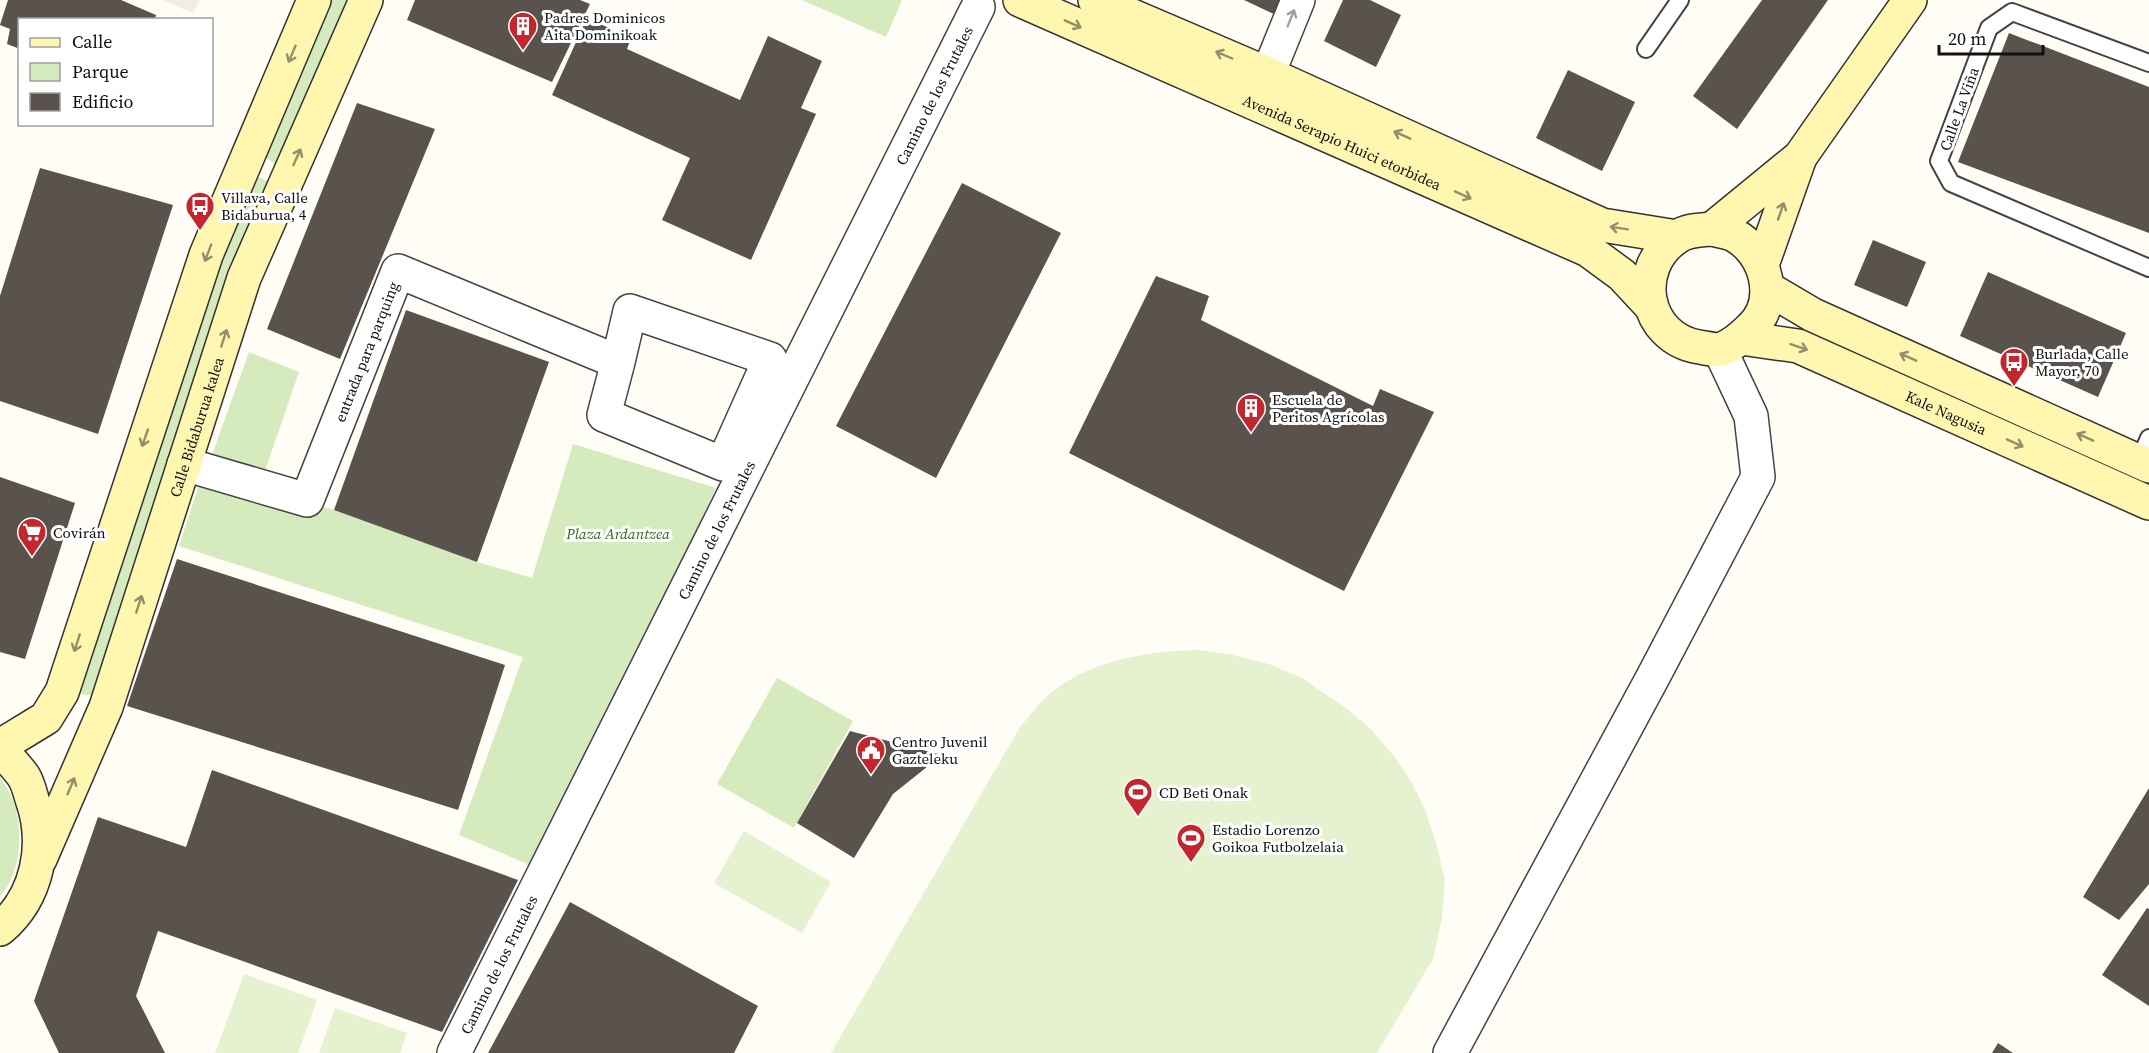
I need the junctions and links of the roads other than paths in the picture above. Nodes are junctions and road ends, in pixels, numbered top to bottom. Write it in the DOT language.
graph roads {
  1 [pos="314,0"];
  2 [pos="366,0"];
  3 [pos="1020,0"];
  4 [pos="1095,0"];
  5 [pos="1298,0"];
  6 [pos="1680,0"];
  7 [pos="1910,0"];
  8 [pos="978,7"];
  9 [pos="1646,49"];
  10 [pos="2149,63"];
  11 [pos="1268,74"];
  12 [pos="1800,157"];
  13 [pos="1712,229"];
  14 [pos="1677,237"];
  15 [pos="2149,268"];
  16 [pos="1765,277"];
  17 [pos="1650,306"];
  18 [pos="1731,344"];
  19 [pos="618,362"];
  20 [pos="2146,455"];
  21 [pos="183,464"];
  22 [pos="2137,498"];
  23 [pos="0,748"];
  24 [pos="40,859"];
  25 [pos="0,929"];
  26 [pos="454,1053"];
  27 [pos="1450,1053"];
  1 -- 23 [label="main road, one-way"];
  21 -- 2 [label="main road, Calle Bidaburua kalea, one-way"];
  3 -- 17 [label="main road, Avenida Serapio Huici etorbidea, one-way"];
  11 -- 4 [label="main road, Avenida Serapio Huici etorbidea, one-way"];
  11 -- 5 [label="street, one-way"];
  6 -- 9 [label="lane"];
  7 -- 12 [label="main road"];
  8 -- 26 [label="street, Camino de los Frutales"];
  10 -- 15 [label="lane, Calle La Viña"];
  14 -- 11 [label="main road, Avenida Serapio Huici etorbidea, one-way"];
  12 -- 13 [label="main road"];
  16 -- 12 [label="main road, one-way"];
  13 -- 14 [label="main road"];
  13 -- 16 [label="main road"];
  14 -- 17 [label="main road"];
  16 -- 18 [label="main road"];
  20 -- 16 [label="main road, one-way"];
  17 -- 18 [label="main road"];
  18 -- 22 [label="main road, Kale Nagusia, one-way"];
  18 -- 27 [label="street"];
  19 -- 19 [label="street"];
  19 -- 21 [label="street, entrada para parquing"];
  20 -- 22 [label="street"];
  24 -- 21 [label="main road, Calle Bidaburua kalea, one-way"];
  23 -- 24 [label="main road"];
  24 -- 25 [label="main road"];
}
